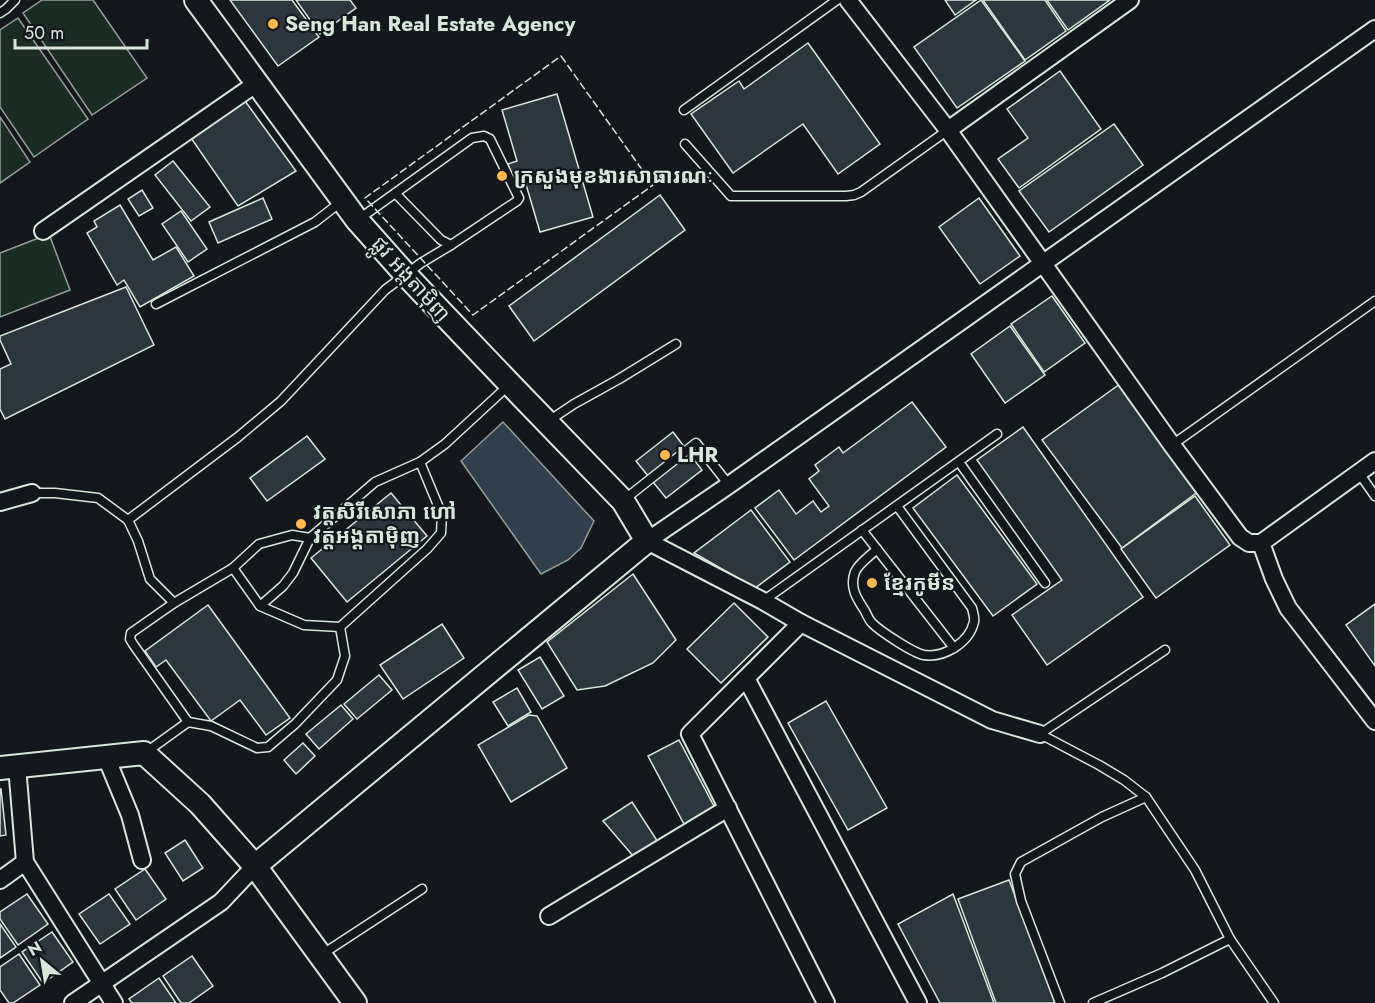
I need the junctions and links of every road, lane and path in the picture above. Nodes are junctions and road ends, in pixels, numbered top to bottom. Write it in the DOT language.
graph roads {
  1 [pos="15,0"];
  2 [pos="837,0"];
  3 [pos="849,0"];
  4 [pos="1130,0"];
  5 [pos="201,4"];
  6 [pos="0,14"];
  7 [pos="1375,29"];
  8 [pos="257,83"];
  9 [pos="684,110"];
  10 [pos="948,130"];
  11 [pos="685,144"];
  12 [pos="395,193"];
  13 [pos="343,200"];
  14 [pos="357,220"];
  15 [pos="43,231"];
  16 [pos="451,245"];
  17 [pos="1042,262"];
  18 [pos="406,274"];
  19 [pos="1375,301"];
  20 [pos="156,304"];
  21 [pos="676,344"];
  22 [pos="510,384"];
  23 [pos="547,423"];
  24 [pos="997,434"];
  25 [pos="1172,445"];
  26 [pos="1375,461"];
  27 [pos="420,462"];
  28 [pos="959,462"];
  29 [pos="1359,473"];
  30 [pos="729,485"];
  31 [pos="32,493"];
  32 [pos="1375,496"];
  33 [pos="623,501"];
  34 [pos="0,502"];
  35 [pos="897,506"];
  36 [pos="128,520"];
  37 [pos="862,530"];
  38 [pos="310,538"];
  39 [pos="647,541"];
  40 [pos="1261,543"];
  41 [pos="877,549"];
  42 [pos="233,568"];
  43 [pos="1045,584"];
  44 [pos="763,601"];
  45 [pos="174,603"];
  46 [pos="260,606"];
  47 [pos="801,623"];
  48 [pos="340,627"];
  49 [pos="954,648"];
  50 [pos="1165,650"];
  51 [pos="747,678"];
  52 [pos="1375,721"];
  53 [pos="188,722"];
  54 [pos="1040,734"];
  55 [pos="144,753"];
  56 [pos="106,757"];
  57 [pos="9,767"];
  58 [pos="1146,798"];
  59 [pos="728,808"];
  60 [pos="142,860"];
  61 [pos="25,862"];
  62 [pos="255,866"];
  63 [pos="0,880"];
  64 [pos="422,890"];
  65 [pos="549,916"];
  66 [pos="1230,939"];
  67 [pos="320,956"];
  68 [pos="102,984"];
  69 [pos="73,1003"];
  70 [pos="114,1003"];
  71 [pos="355,1003"];
  72 [pos="826,1003"];
  73 [pos="918,1003"];
  74 [pos="1060,1003"];
  75 [pos="1093,1003"];
  76 [pos="1274,1003"];
  1 -- 6 [label="lane"];
  2 -- 9 [label="lane"];
  3 -- 10 [label="street"];
  4 -- 10 [label="street"];
  5 -- 8 [label="street, ផ្លូវ អង្តតាម៉ិញ"];
  7 -- 17 [label="street"];
  8 -- 13 [label="street, ផ្លូវ អង្តតាម៉ិញ"];
  8 -- 15 [label="street"];
  10 -- 11 [label="lane"];
  10 -- 17 [label="street"];
  12 -- 14 [label="lane"];
  12 -- 16 [label="lane"];
  12 -- 16 [label="lane"];
  13 -- 14 [label="street, ផ្លូវ អង្តតាម៉ិញ"];
  13 -- 20 [label="lane"];
  14 -- 18 [label="street, ផ្លូវ អង្តតាម៉ិញ"];
  16 -- 18 [label="lane"];
  17 -- 25 [label="street"];
  17 -- 30 [label="street"];
  18 -- 22 [label="street, ផ្លូវ អង្តតាម៉ិញ"];
  18 -- 36 [label="lane"];
  19 -- 25 [label="lane"];
  21 -- 23 [label="lane"];
  22 -- 23 [label="street, ផ្លូវ អង្តតាម៉ិញ"];
  22 -- 27 [label="lane"];
  23 -- 33 [label="street, ផ្លូវ អង្តតាម៉ិញ"];
  24 -- 28 [label="lane"];
  25 -- 40 [label="street"];
  26 -- 29 [label="street"];
  27 -- 38 [label="lane"];
  27 -- 48 [label="lane"];
  28 -- 35 [label="lane"];
  28 -- 43 [label="lane"];
  29 -- 32 [label="lane"];
  29 -- 40 [label="street"];
  30 -- 33 [label="lane"];
  30 -- 39 [label="street"];
  31 -- 34 [label="street"];
  31 -- 36 [label="lane"];
  33 -- 39 [label="street, ផ្លូវ អង្តតាម៉ិញ"];
  35 -- 37 [label="lane"];
  35 -- 49 [label="lane"];
  36 -- 45 [label="lane"];
  37 -- 41 [label="lane"];
  37 -- 44 [label="lane"];
  38 -- 42 [label="lane"];
  38 -- 46 [label="lane"];
  39 -- 44 [label="street"];
  39 -- 62 [label="street"];
  40 -- 52 [label="street"];
  41 -- 49 [label="lane"];
  41 -- 49 [label="lane"];
  42 -- 45 [label="lane"];
  42 -- 46 [label="lane"];
  44 -- 47 [label="street"];
  45 -- 53 [label="lane"];
  46 -- 48 [label="lane"];
  47 -- 51 [label="street"];
  47 -- 54 [label="street"];
  48 -- 53 [label="lane"];
  50 -- 54 [label="lane"];
  51 -- 59 [label="street"];
  51 -- 73 [label="street"];
  53 -- 55 [label="lane"];
  54 -- 58 [label="lane"];
  55 -- 56 [label="street"];
  55 -- 62 [label="street"];
  56 -- 57 [label="street"];
  56 -- 60 [label="street"];
  57 -- 61 [label="street"];
  58 -- 66 [label="lane"];
  58 -- 74 [label="lane"];
  59 -- 65 [label="street"];
  59 -- 72 [label="street"];
  61 -- 63 [label="street"];
  61 -- 68 [label="street"];
  62 -- 67 [label="street"];
  62 -- 68 [label="street"];
  64 -- 67 [label="lane"];
  66 -- 75 [label="lane"];
  66 -- 76 [label="lane"];
  67 -- 71 [label="street"];
  68 -- 69 [label="street"];
  68 -- 70 [label="street"];
}
